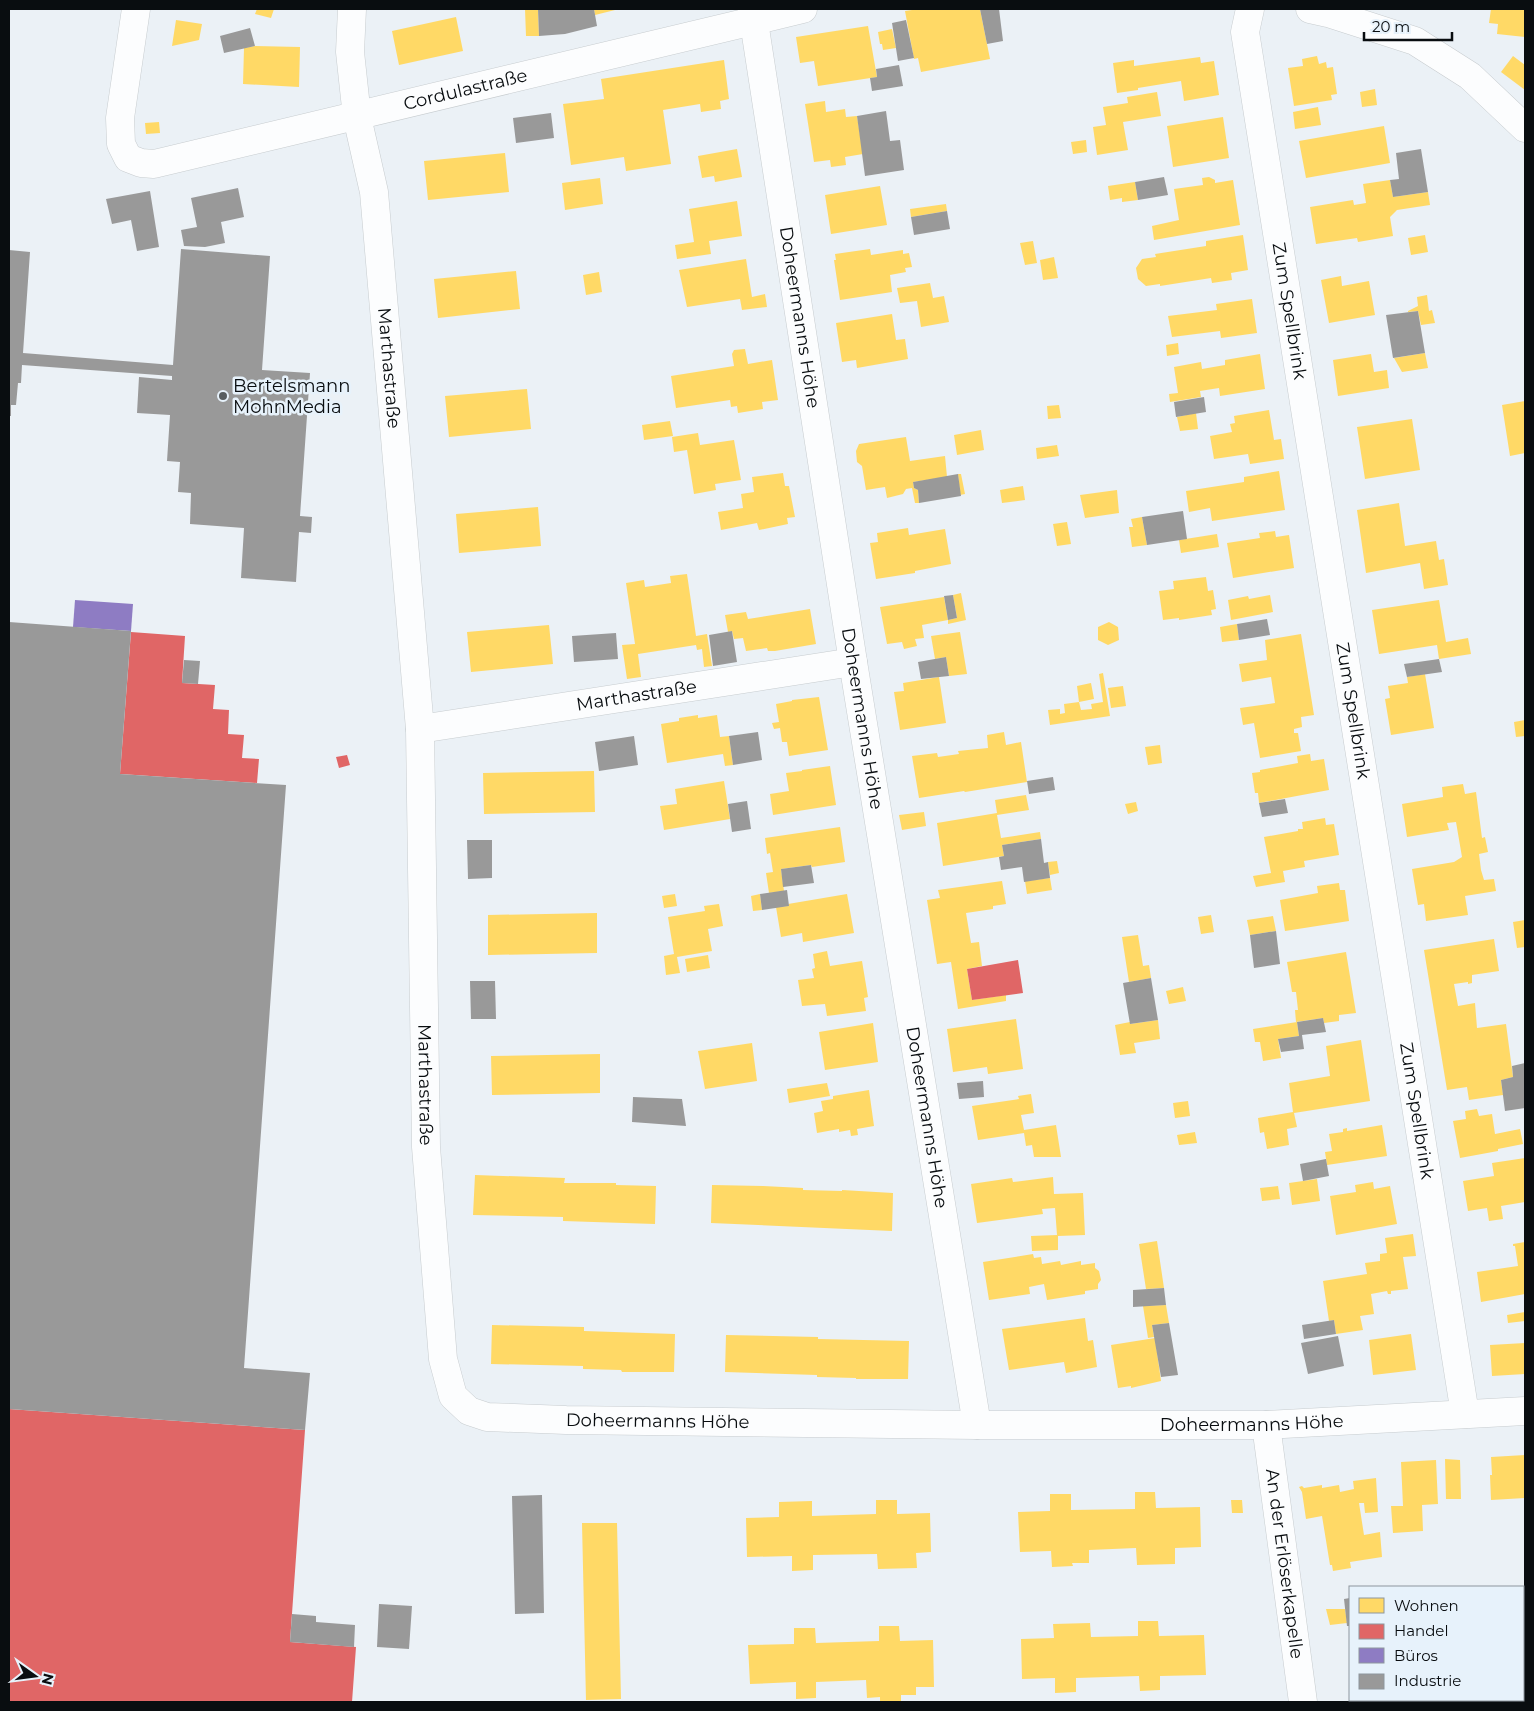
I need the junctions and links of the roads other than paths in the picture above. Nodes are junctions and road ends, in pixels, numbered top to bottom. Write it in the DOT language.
graph roads {
  1 [pos="136,9"];
  2 [pos="352,9"];
  3 [pos="803,9"];
  4 [pos="1250,9"];
  5 [pos="1310,9"];
  6 [pos="753,15"];
  7 [pos="357,117"];
  8 [pos="1525,128"];
  9 [pos="853,662"];
  10 [pos="420,729"];
  11 [pos="1525,1411"];
  12 [pos="1465,1414"];
  13 [pos="487,1417"];
  14 [pos="1266,1424"];
  15 [pos="977,1425"];
  16 [pos="1303,1702"];
  1 -- 7 [label="street, Cordulastraße"];
  2 -- 7 [label="street, Marthastraße"];
  3 -- 6 [label="street, Cordulastraße"];
  4 -- 12 [label="street, Zum Spellbrink"];
  5 -- 8 [label="street"];
  6 -- 7 [label="street, Cordulastraße"];
  6 -- 9 [label="street, Doheermanns Höhe"];
  7 -- 10 [label="street, Marthastraße"];
  9 -- 10 [label="street, Marthastraße"];
  9 -- 15 [label="street, Doheermanns Höhe"];
  10 -- 13 [label="street, Marthastraße"];
  11 -- 12 [label="street, Doheermanns Höhe"];
  12 -- 14 [label="street, Doheermanns Höhe"];
  13 -- 15 [label="street, Doheermanns Höhe"];
  14 -- 15 [label="street, Doheermanns Höhe"];
  14 -- 16 [label="street, An der Erlöserkapelle"];
}
